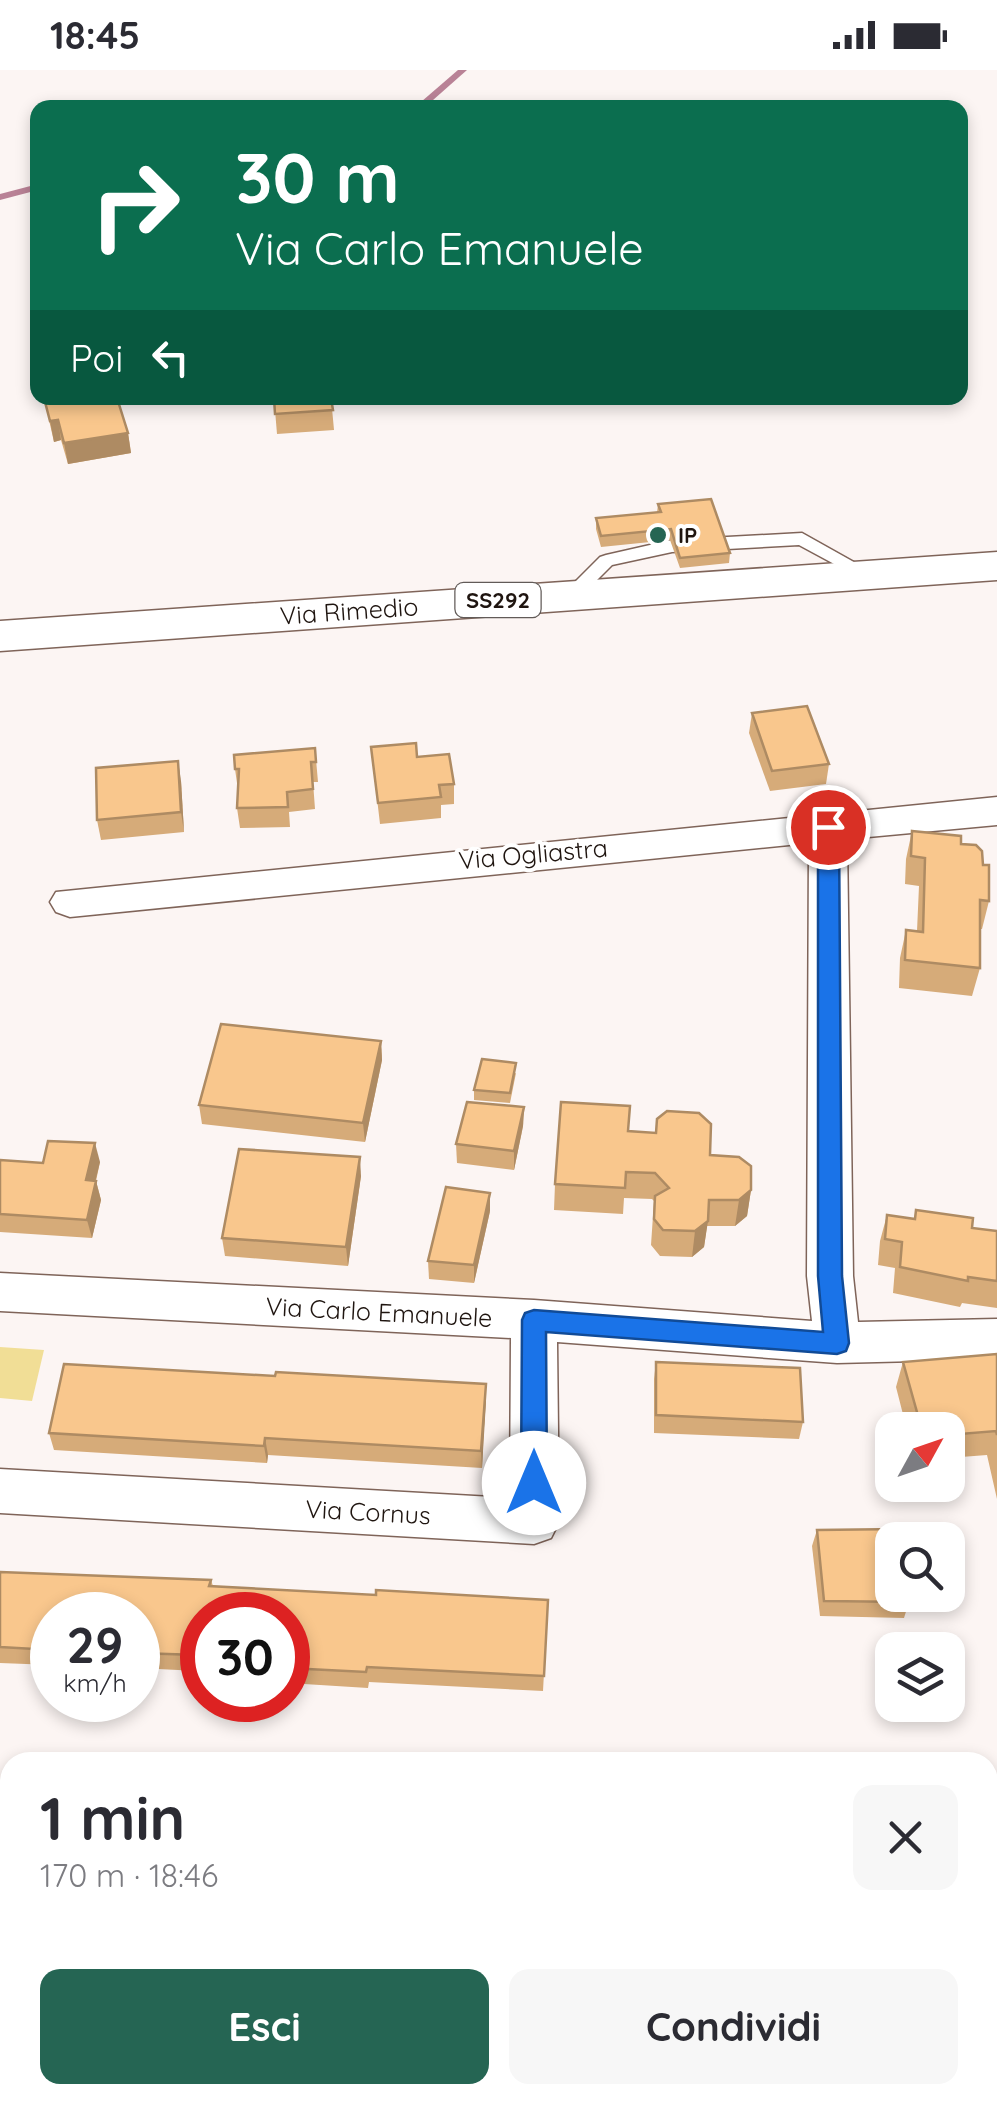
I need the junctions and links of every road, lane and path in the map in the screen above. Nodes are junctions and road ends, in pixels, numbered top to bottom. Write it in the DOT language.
graph roads {
  1 [pos="997,566"];
  2 [pos="0,636"];
  3 [pos="997,810"];
  4 [pos="828,827"];
  5 [pos="70,902"];
  6 [pos="0,1292"];
  7 [pos="534,1320"];
  8 [pos="997,1339"];
  9 [pos="837,1343"];
  10 [pos="0,1491"];
  1 -- 2 [label="main road, Via Rimedio / SS292"];
  3 -- 4 [label="street, Via Ogliastra"];
  4 -- 5 [label="street, Via Ogliastra"];
  4 -- 9 [label="street"];
  6 -- 7 [label="street, Via Carlo Emanuele"];
  7 -- 9 [label="street, Via Carlo Emanuele"];
  7 -- 10 [label="street, Via Cornus"];
  8 -- 9 [label="street, Via Carlo Emanuele"];
}
